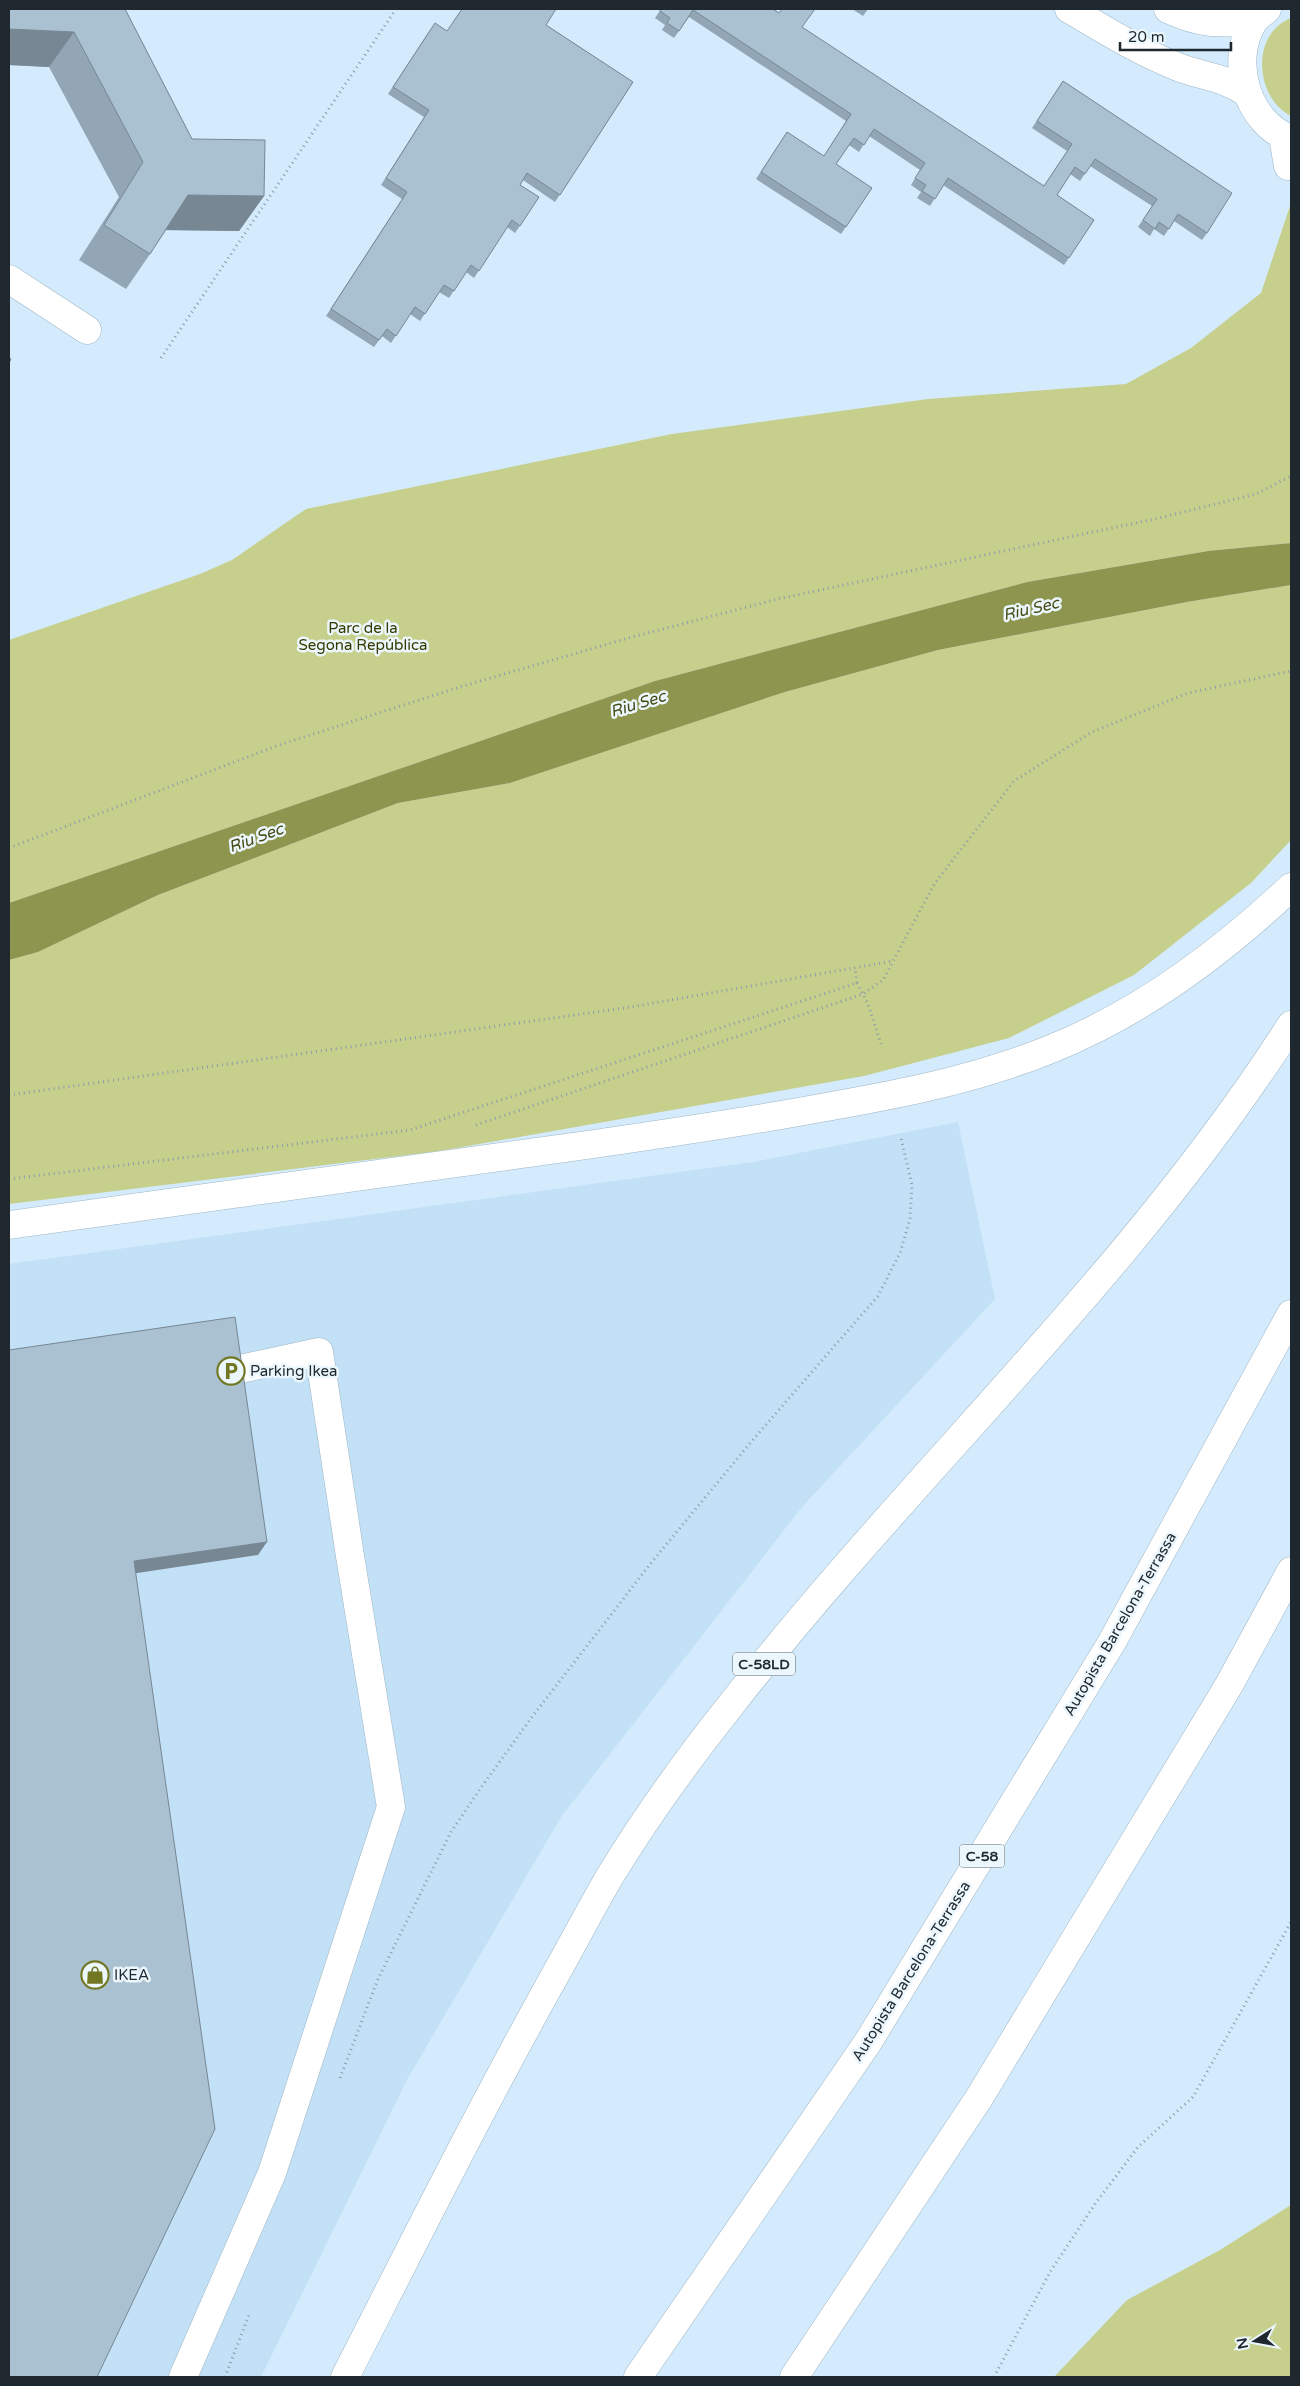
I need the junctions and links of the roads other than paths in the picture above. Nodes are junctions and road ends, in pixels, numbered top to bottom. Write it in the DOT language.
graph roads {
  1 [pos="1069,9"];
  2 [pos="1168,9"];
  3 [pos="1260,15"];
  4 [pos="1246,93"];
  5 [pos="1287,138"];
  6 [pos="1288,166"];
  7 [pos="9,279"];
  8 [pos="88,330"];
  9 [pos="1291,887"];
  10 [pos="1291,1025"];
  11 [pos="9,1225"];
  12 [pos="1291,1314"];
  13 [pos="231,1371"];
  14 [pos="1291,1571"];
  15 [pos="182,2377"];
  16 [pos="345,2377"];
  17 [pos="638,2377"];
  18 [pos="794,2377"];
  1 -- 4 [label="main road"];
  2 -- 3 [label="main road"];
  3 -- 4 [label="main road"];
  4 -- 5 [label="main road"];
  5 -- 6 [label="main road"];
  7 -- 8 [label="main road"];
  9 -- 11 [label="main road"];
  10 -- 16 [label="main road, C-58LD"];
  12 -- 17 [label="main road, Autopista Barcelona-Terrassa / C-58"];
  13 -- 15 [label="main road"];
  14 -- 18 [label="main road"];
}
